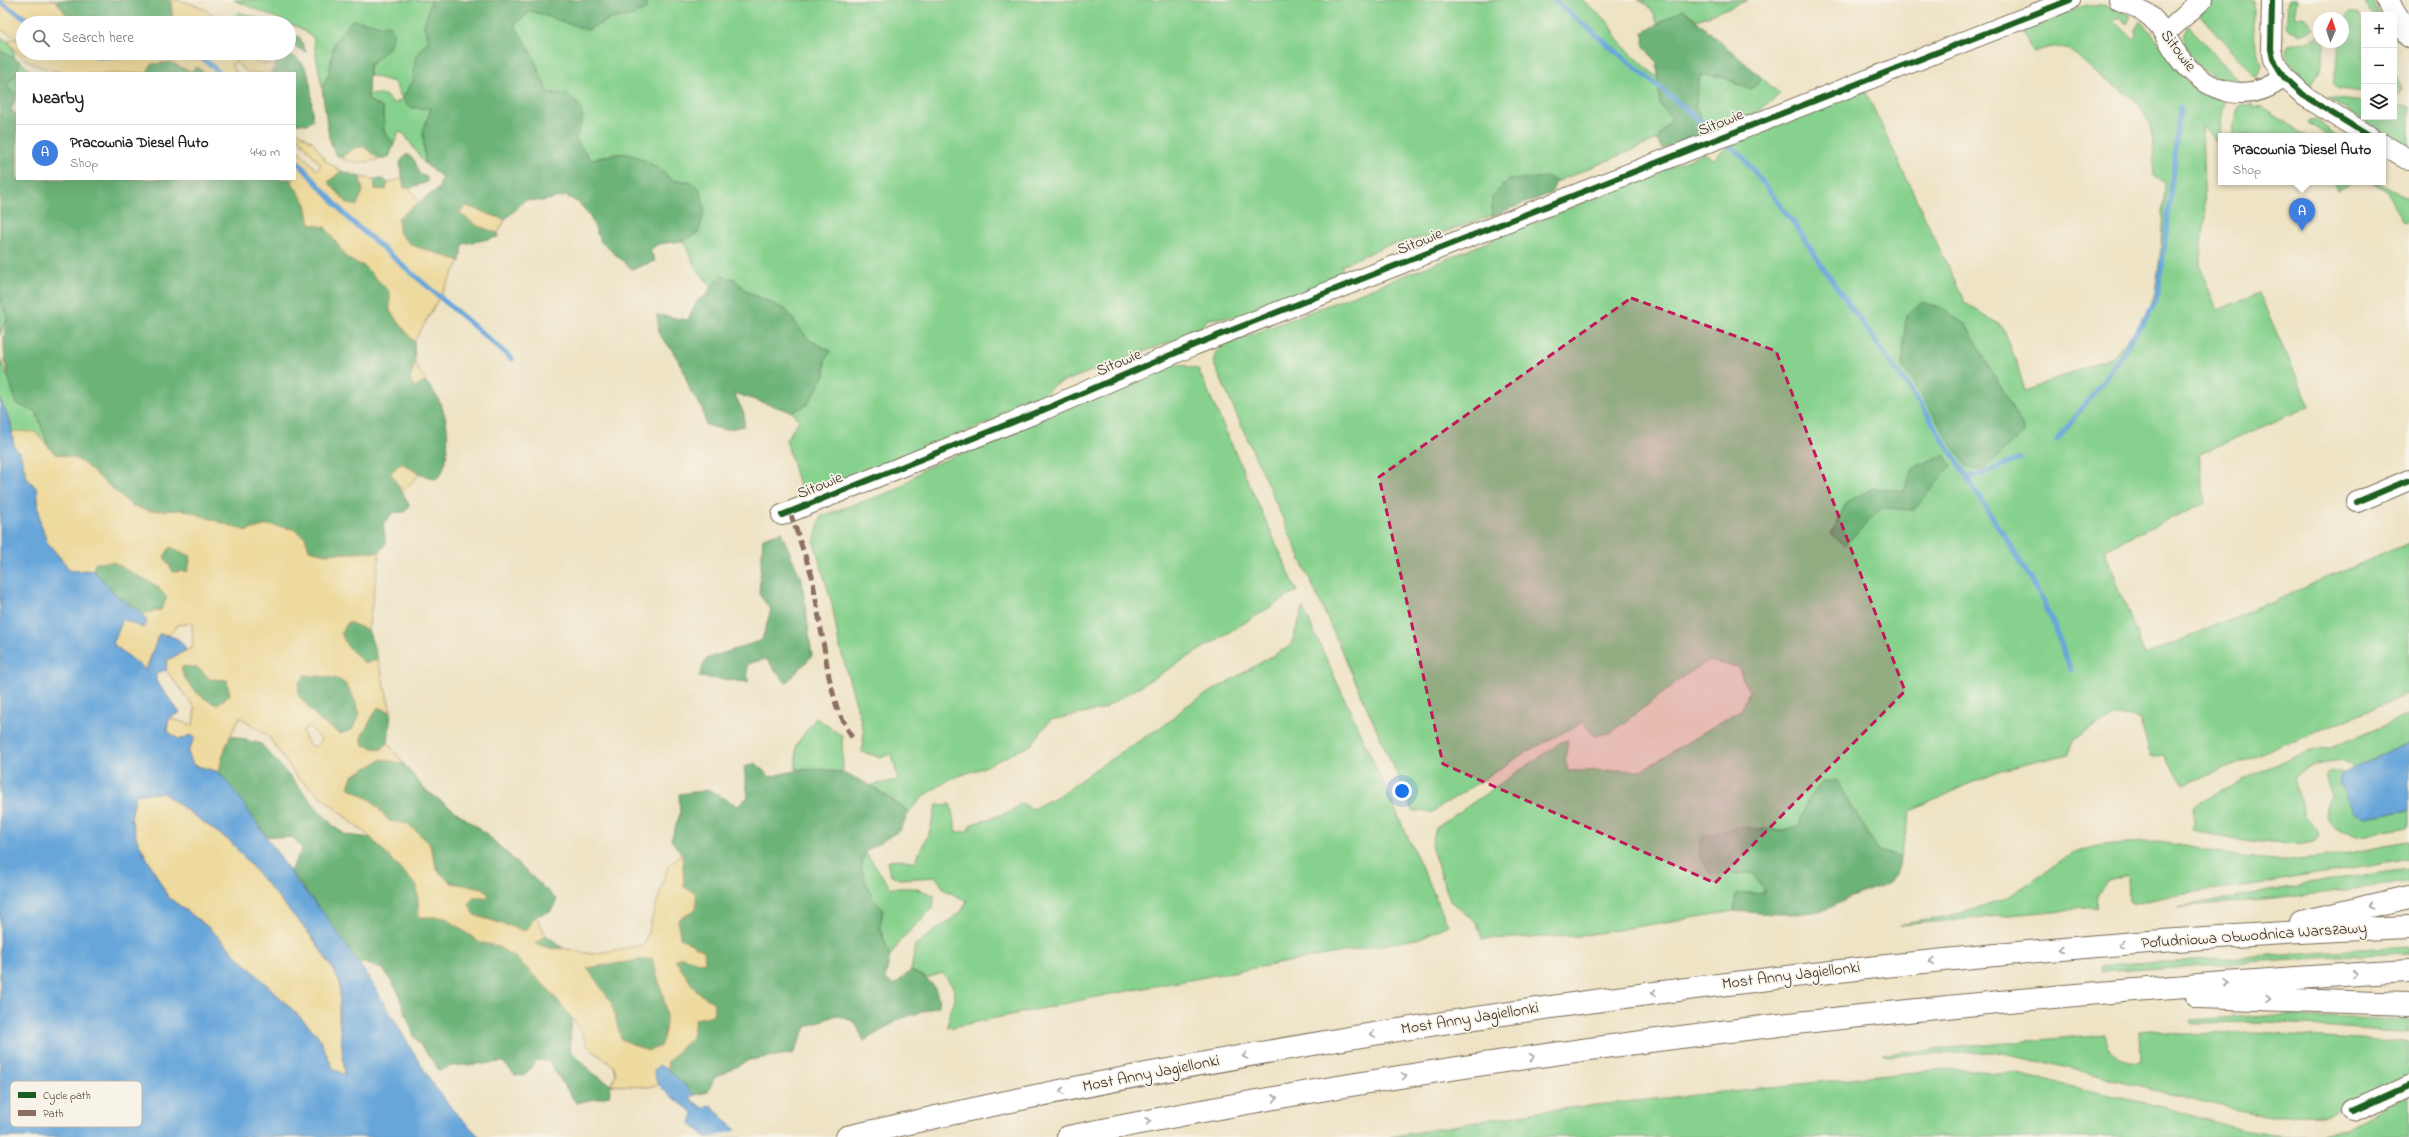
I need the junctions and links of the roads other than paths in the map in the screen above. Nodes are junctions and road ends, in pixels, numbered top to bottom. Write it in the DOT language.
graph roads {
  1 [pos="2070,0"];
  2 [pos="2119,0"];
  3 [pos="2202,0"];
  4 [pos="2272,0"];
  5 [pos="2387,0"];
  6 [pos="2166,34"];
  7 [pos="2409,36"];
  8 [pos="2284,77"];
  9 [pos="2364,133"];
  10 [pos="2386,146"];
  11 [pos="2409,160"];
  12 [pos="2409,480"];
  13 [pos="2357,502"];
  14 [pos="782,515"];
  15 [pos="2409,897"];
  16 [pos="2409,927"];
  17 [pos="2245,935"];
  18 [pos="2100,946"];
  19 [pos="2409,971"];
  20 [pos="2103,992"];
  21 [pos="2409,1004"];
  22 [pos="2409,1086"];
  23 [pos="2354,1111"];
  24 [pos="847,1137"];
  25 [pos="1068,1137"];
  1 -- 14 [label="street, Sitowie"];
  2 -- 6 [label="street, Sitowie"];
  3 -- 6 [label="street"];
  4 -- 8 [label="street"];
  5 -- 7 [label="main road"];
  6 -- 8 [label="street, Sitowie"];
  8 -- 9 [label="street"];
  10 -- 11 [label="street"];
  12 -- 13 [label="street"];
  15 -- 17 [label="main road, one-way"];
  16 -- 17 [label="main road, Południowa Obwodnica Warszawy"];
  17 -- 18 [label="main road, Południowa Obwodnica Warszawy, one-way"];
  18 -- 24 [label="main road, Most Anny Jagiellonki, one-way"];
  20 -- 19 [label="main road, one-way"];
  20 -- 21 [label="main road, one-way"];
  25 -- 20 [label="main road, one-way"];
  22 -- 23 [label="street"];
}
